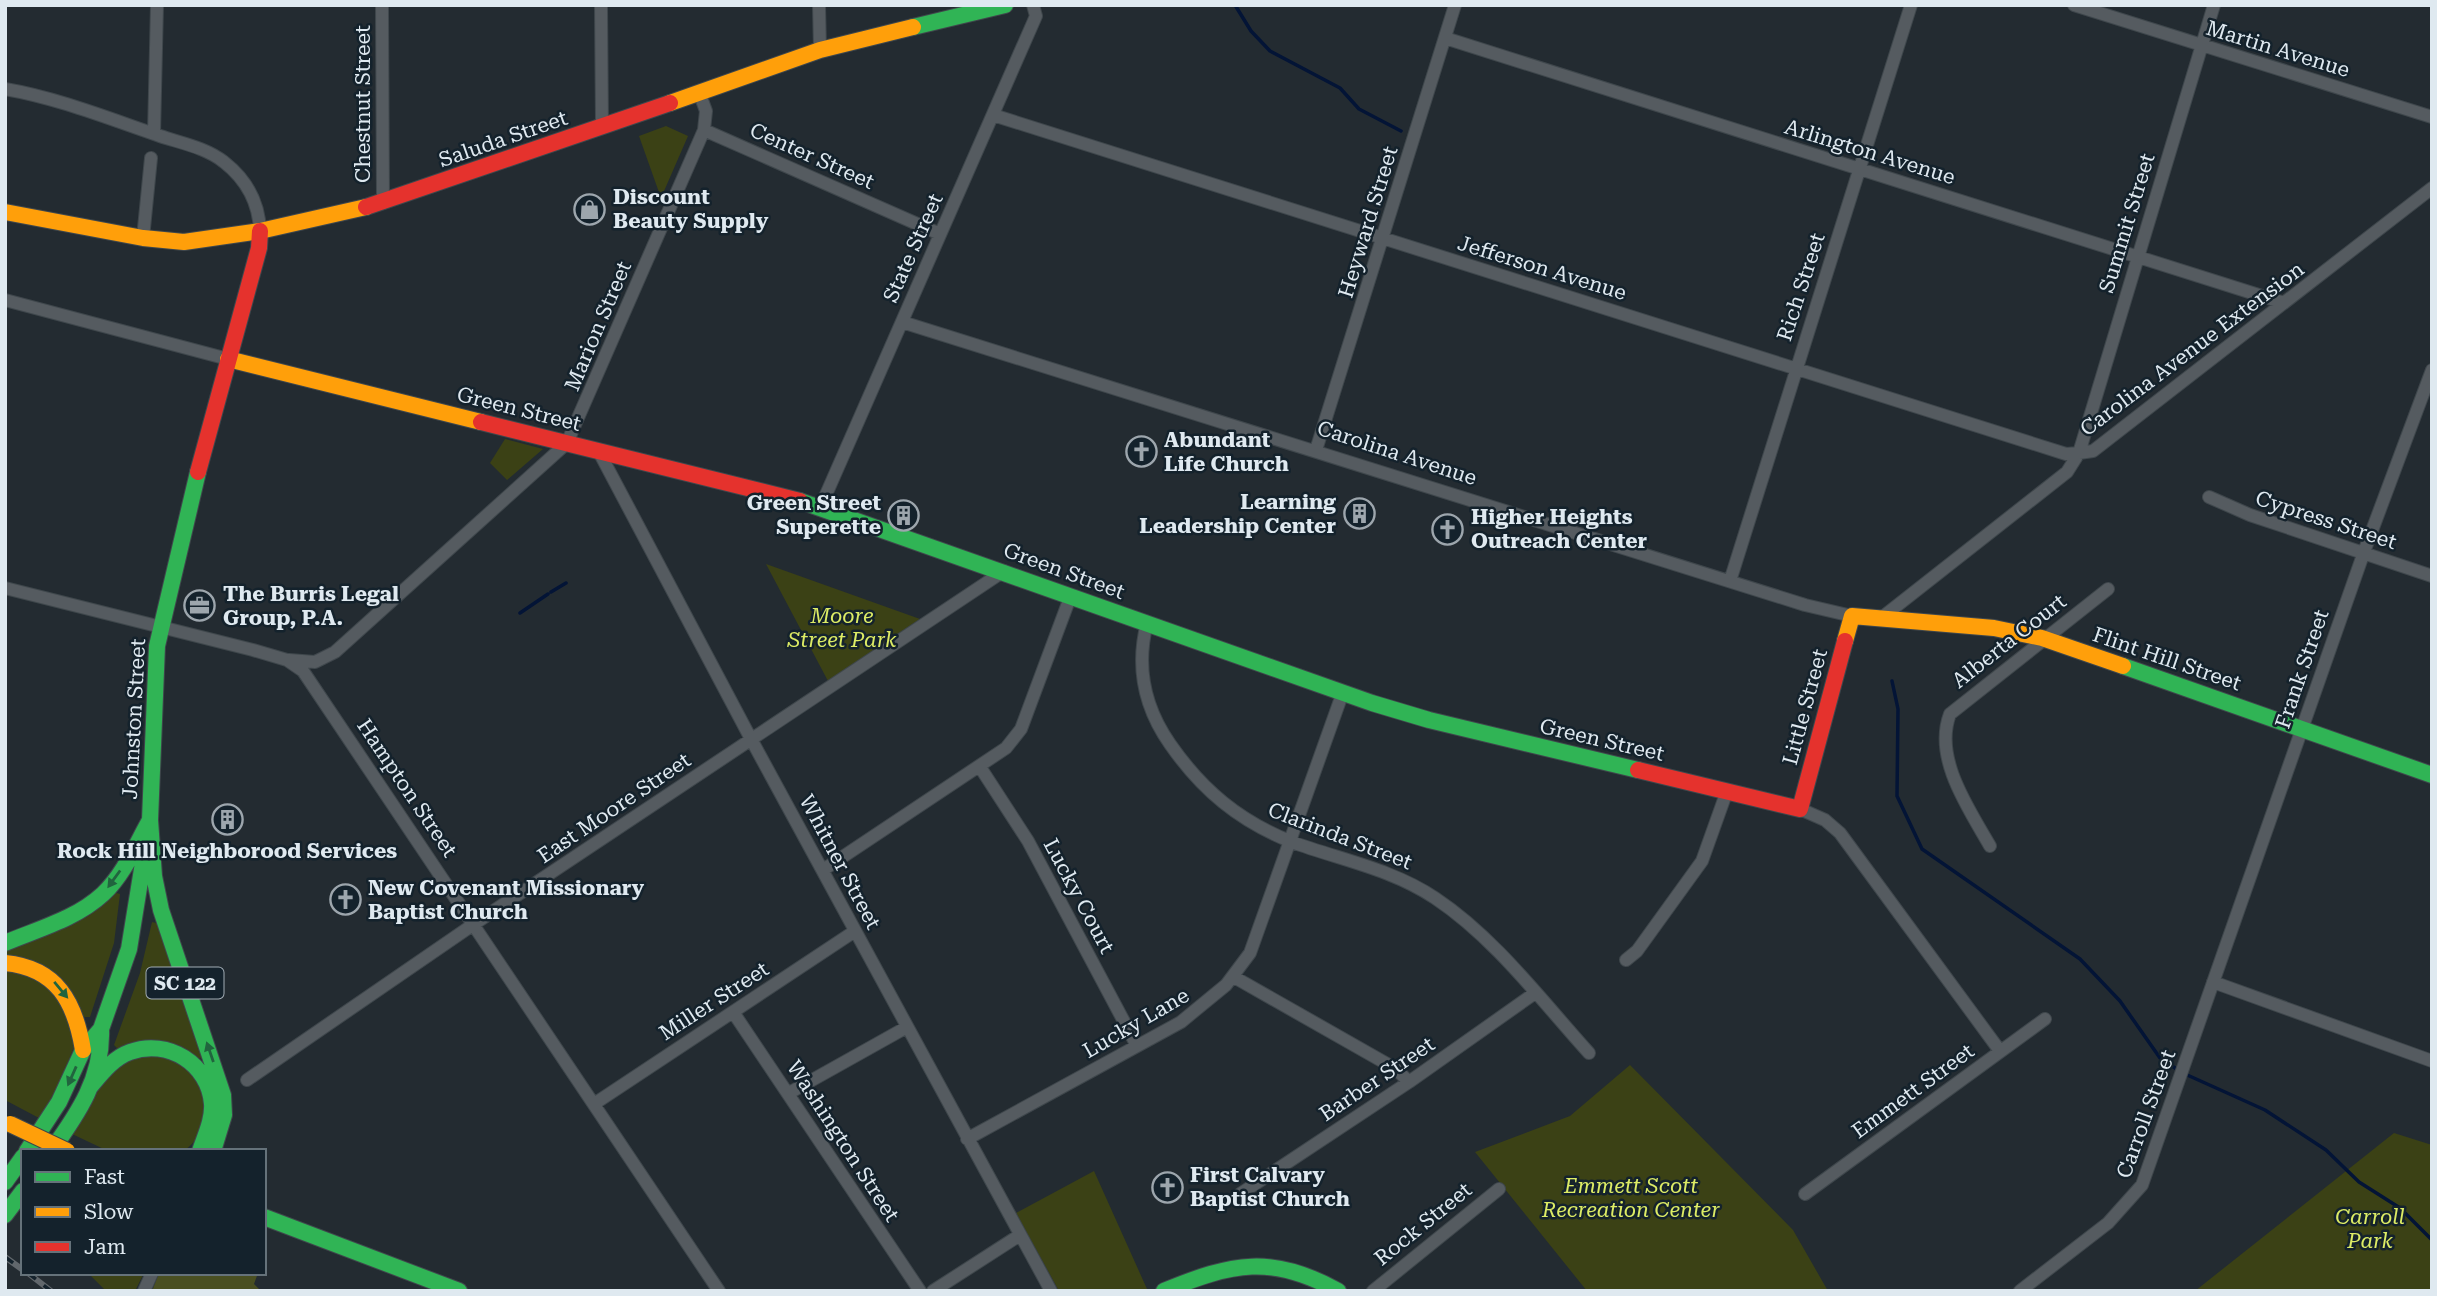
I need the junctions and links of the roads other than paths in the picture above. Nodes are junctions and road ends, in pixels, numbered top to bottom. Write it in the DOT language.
graph roads {
  1 [pos="157,5"];
  2 [pos="382,5"];
  3 [pos="601,5"];
  4 [pos="819,5"];
  5 [pos="1005,5"];
  6 [pos="1033,5"];
  7 [pos="1455,5"];
  8 [pos="1911,5"];
  9 [pos="2074,5"];
  10 [pos="2214,5"];
  11 [pos="1445,38"];
  12 [pos="2202,46"];
  13 [pos="820,50"];
  14 [pos="5,89"];
  15 [pos="699,92"];
  16 [pos="993,115"];
  17 [pos="2432,117"];
  18 [pos="602,127"];
  19 [pos="704,130"];
  20 [pos="154,134"];
  21 [pos="151,158"];
  22 [pos="1859,170"];
  23 [pos="2432,188"];
  24 [pos="383,203"];
  25 [pos="5,212"];
  26 [pos="260,231"];
  27 [pos="940,234"];
  28 [pos="144,238"];
  29 [pos="1382,239"];
  30 [pos="2137,255"];
  31 [pos="5,300"];
  32 [pos="2284,303"];
  33 [pos="902,321"];
  34 [pos="228,359"];
  35 [pos="1795,369"];
  36 [pos="2432,370"];
  37 [pos="567,443"];
  38 [pos="598,450"];
  39 [pos="1316,450"];
  40 [pos="2079,453"];
  41 [pos="2209,497"];
  42 [pos="821,506"];
  43 [pos="2364,551"];
  44 [pos="1004,571"];
  45 [pos="2432,576"];
  46 [pos="1730,581"];
  47 [pos="5,588"];
  48 [pos="2108,589"];
  49 [pos="1071,595"];
  50 [pos="1852,615"];
  51 [pos="1880,619"];
  52 [pos="1147,623"];
  53 [pos="160,627"];
  54 [pos="2042,638"];
  55 [pos="335,652"];
  56 [pos="287,660"];
  57 [pos="316,686"];
  58 [pos="1343,692"];
  59 [pos="2301,728"];
  60 [pos="751,739"];
  61 [pos="980,767"];
  62 [pos="2432,775"];
  63 [pos="1727,791"];
  64 [pos="1800,809"];
  65 [pos="150,820"];
  66 [pos="1292,841"];
  67 [pos="1990,846"];
  68 [pos="823,870"];
  69 [pos="474,924"];
  70 [pos="855,931"];
  71 [pos="5,943"];
  72 [pos="1626,960"];
  73 [pos="5,963"];
  74 [pos="1234,977"];
  75 [pos="2213,982"];
  76 [pos="1535,993"];
  77 [pos="733,1012"];
  78 [pos="2045,1019"];
  79 [pos="907,1027"];
  80 [pos="101,1029"];
  81 [pos="1137,1046"];
  82 [pos="83,1049"];
  83 [pos="2000,1051"];
  84 [pos="1589,1053"];
  85 [pos="2432,1060"];
  86 [pos="247,1080"];
  87 [pos="1409,1082"];
  88 [pos="90,1087"];
  89 [pos="789,1093"];
  90 [pos="594,1104"];
  91 [pos="8,1123"];
  92 [pos="967,1139"];
  93 [pos="210,1146"];
  94 [pos="28,1149"];
  95 [pos="52,1149"];
  96 [pos="63,1149"];
  97 [pos="21,1160"];
  98 [pos="5,1182"];
  99 [pos="1499,1188"];
  100 [pos="21,1194"];
  101 [pos="1240,1194"];
  102 [pos="1805,1194"];
  103 [pos="5,1215"];
  104 [pos="268,1217"];
  105 [pos="1020,1235"];
  106 [pos="151,1275"];
  107 [pos="144,1291"];
  108 [pos="459,1291"];
  109 [pos="719,1291"];
  110 [pos="920,1291"];
  111 [pos="933,1291"];
  112 [pos="1051,1291"];
  113 [pos="1164,1291"];
  114 [pos="1338,1291"];
  115 [pos="1373,1291"];
  116 [pos="2020,1291"];
  1 -- 20 [label="street"];
  2 -- 24 [label="street, Chestnut Street"];
  3 -- 18 [label="street"];
  4 -- 13 [label="street"];
  5 -- 13 [label="street, Saluda Street"];
  6 -- 16 [label="street, State Street"];
  7 -- 11 [label="street, Heyward Street"];
  8 -- 22 [label="street, Rich Street"];
  9 -- 12 [label="street, Martin Avenue"];
  10 -- 12 [label="street, Summit Street"];
  11 -- 22 [label="street, Arlington Avenue"];
  11 -- 29 [label="street, Heyward Street"];
  12 -- 17 [label="street, Martin Avenue"];
  12 -- 30 [label="street, Summit Street"];
  13 -- 15 [label="street, Saluda Street"];
  14 -- 20 [label="street"];
  15 -- 18 [label="street, Saluda Street"];
  15 -- 19 [label="street"];
  16 -- 27 [label="street, State Street"];
  16 -- 29 [label="street, Jefferson Avenue"];
  18 -- 24 [label="street, Saluda Street"];
  19 -- 27 [label="street, Center Street"];
  19 -- 37 [label="street, Marion Street"];
  20 -- 26 [label="street"];
  21 -- 28 [label="street"];
  22 -- 30 [label="street, Arlington Avenue"];
  22 -- 35 [label="street, Rich Street"];
  23 -- 32 [label="street, Carolina Avenue Extension"];
  24 -- 26 [label="street, Saluda Street"];
  25 -- 28 [label="street, Saluda Street"];
  26 -- 28 [label="street, Saluda Street"];
  26 -- 34 [label="street, Johnston Street"];
  27 -- 33 [label="street, State Street"];
  29 -- 35 [label="street, Jefferson Avenue"];
  29 -- 39 [label="street, Heyward Street"];
  30 -- 32 [label="street, Arlington Avenue"];
  30 -- 40 [label="street, Summit Street"];
  31 -- 34 [label="street, Green Street"];
  32 -- 40 [label="street, Carolina Avenue Extension"];
  33 -- 39 [label="street, Carolina Avenue"];
  33 -- 42 [label="street, State Street"];
  34 -- 37 [label="street, Green Street"];
  34 -- 53 [label="street, Johnston Street"];
  35 -- 40 [label="street, Jefferson Avenue"];
  35 -- 46 [label="street, Rich Street"];
  36 -- 43 [label="street, Frank Street"];
  37 -- 38 [label="street, Green Street"];
  37 -- 55 [label="street, Marion Street"];
  38 -- 42 [label="street, Green Street"];
  38 -- 60 [label="street, Whitner Street"];
  39 -- 46 [label="street, Carolina Avenue"];
  40 -- 51 [label="street, Carolina Avenue Extension"];
  41 -- 43 [label="street, Cypress Street"];
  42 -- 44 [label="street, Green Street"];
  43 -- 45 [label="street, Cypress Street"];
  43 -- 59 [label="street, Frank Street"];
  44 -- 49 [label="street, Green Street"];
  44 -- 60 [label="street, East Moore Street"];
  46 -- 50 [label="street, Carolina Avenue"];
  47 -- 53 [label="street, Hampton Street"];
  48 -- 54 [label="street, Alberta Court"];
  49 -- 52 [label="street, Green Street"];
  49 -- 61 [label="street"];
  50 -- 51 [label="street, Carolina Avenue"];
  50 -- 64 [label="street, Little Street"];
  51 -- 54 [label="street, Flint Hill Street"];
  52 -- 58 [label="street, Green Street"];
  52 -- 66 [label="street, Clarinda Street"];
  53 -- 56 [label="street, Hampton Street"];
  53 -- 65 [label="street, Johnston Street"];
  54 -- 59 [label="street, Flint Hill Street"];
  54 -- 67 [label="street, Alberta Court"];
  55 -- 56 [label="street, Marion Street"];
  55 -- 57 [label="street, Marion Street"];
  56 -- 57 [label="street, Hampton Street"];
  57 -- 69 [label="street, Hampton Street"];
  58 -- 63 [label="street, Green Street"];
  58 -- 66 [label="street, Lucky Lane"];
  59 -- 62 [label="street, Flint Hill Street"];
  59 -- 75 [label="street, Frank Street"];
  60 -- 68 [label="street, Whitner Street"];
  60 -- 69 [label="street, East Moore Street"];
  61 -- 68 [label="street"];
  61 -- 81 [label="street, Lucky Court"];
  63 -- 64 [label="street, Green Street"];
  63 -- 72 [label="street"];
  64 -- 83 [label="street, Green Street"];
  65 -- 71 [label="street, one-way"];
  65 -- 80 [label="street, Johnston Street"];
  93 -- 65 [label="street, SC 122, one-way"];
  66 -- 74 [label="street, Lucky Lane"];
  66 -- 76 [label="street, Clarinda Street"];
  68 -- 70 [label="street, Whitner Street"];
  69 -- 86 [label="street, East Moore Street"];
  69 -- 90 [label="street, Hampton Street"];
  70 -- 77 [label="street, Miller Street"];
  70 -- 79 [label="street, Whitner Street"];
  73 -- 82 [label="street, one-way"];
  74 -- 81 [label="street, Lucky Lane"];
  74 -- 87 [label="street"];
  75 -- 85 [label="street"];
  75 -- 116 [label="street, Carroll Street"];
  76 -- 84 [label="street, Clarinda Street"];
  76 -- 87 [label="street, Barber Street"];
  77 -- 89 [label="street, Washington Street"];
  77 -- 90 [label="street, Miller Street"];
  78 -- 83 [label="street, Emmett Street"];
  79 -- 89 [label="street"];
  79 -- 92 [label="street, Whitner Street"];
  80 -- 82 [label="street, Johnston Street"];
  80 -- 88 [label="street"];
  81 -- 92 [label="street, Lucky Lane"];
  82 -- 94 [label="street, Johnston Street, one-way"];
  83 -- 102 [label="street, Emmett Street"];
  87 -- 101 [label="street, Barber Street"];
  88 -- 93 [label="street"];
  88 -- 95 [label="street"];
  89 -- 110 [label="street, Washington Street"];
  90 -- 109 [label="street, Hampton Street"];
  91 -- 96 [label="street, bridge"];
  92 -- 105 [label="street, Whitner Street"];
  97 -- 98 [label="street"];
  99 -- 115 [label="street, Rock Street"];
  100 -- 103 [label="street"];
  104 -- 108 [label="street"];
  105 -- 111 [label="street"];
  105 -- 112 [label="street, Whitner Street"];
  106 -- 107 [label="street"];
  113 -- 114 [label="street"];
}
